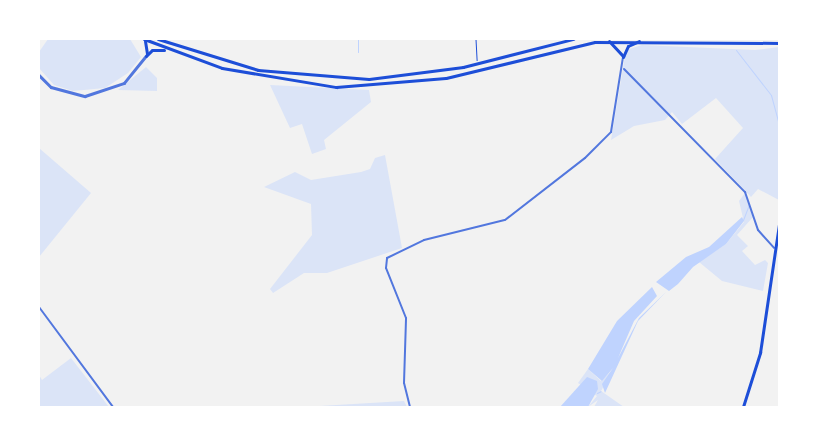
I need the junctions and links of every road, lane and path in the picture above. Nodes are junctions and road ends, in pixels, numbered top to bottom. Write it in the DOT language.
graph roads {
  1 [pos="144,39"];
  2 [pos="158,39"];
  3 [pos="476,39"];
  4 [pos="573,39"];
  5 [pos="608,40"];
  6 [pos="642,40"];
  7 [pos="779,43"];
  8 [pos="167,50"];
  9 [pos="146,56"];
  10 [pos="623,57"];
  11 [pos="478,64"];
  12 [pos="624,69"];
  13 [pos="39,75"];
  14 [pos="779,225"];
  15 [pos="774,248"];
  16 [pos="39,307"];
  17 [pos="112,407"];
  18 [pos="410,407"];
  19 [pos="743,407"];
  1 -- 8 [label="highway"];
  1 -- 9 [label="highway"];
  2 -- 11 [label="highway"];
  3 -- 11 [label="path"];
  4 -- 11 [label="highway"];
  5 -- 6 [label="highway"];
  5 -- 8 [label="highway"];
  5 -- 10 [label="highway"];
  6 -- 7 [label="highway"];
  6 -- 10 [label="highway"];
  8 -- 9 [label="highway"];
  9 -- 13 [label="street"];
  10 -- 12 [label="street"];
  12 -- 15 [label="street"];
  12 -- 18 [label="street"];
  14 -- 15 [label="main road"];
  15 -- 19 [label="main road"];
  16 -- 17 [label="street"];
}
